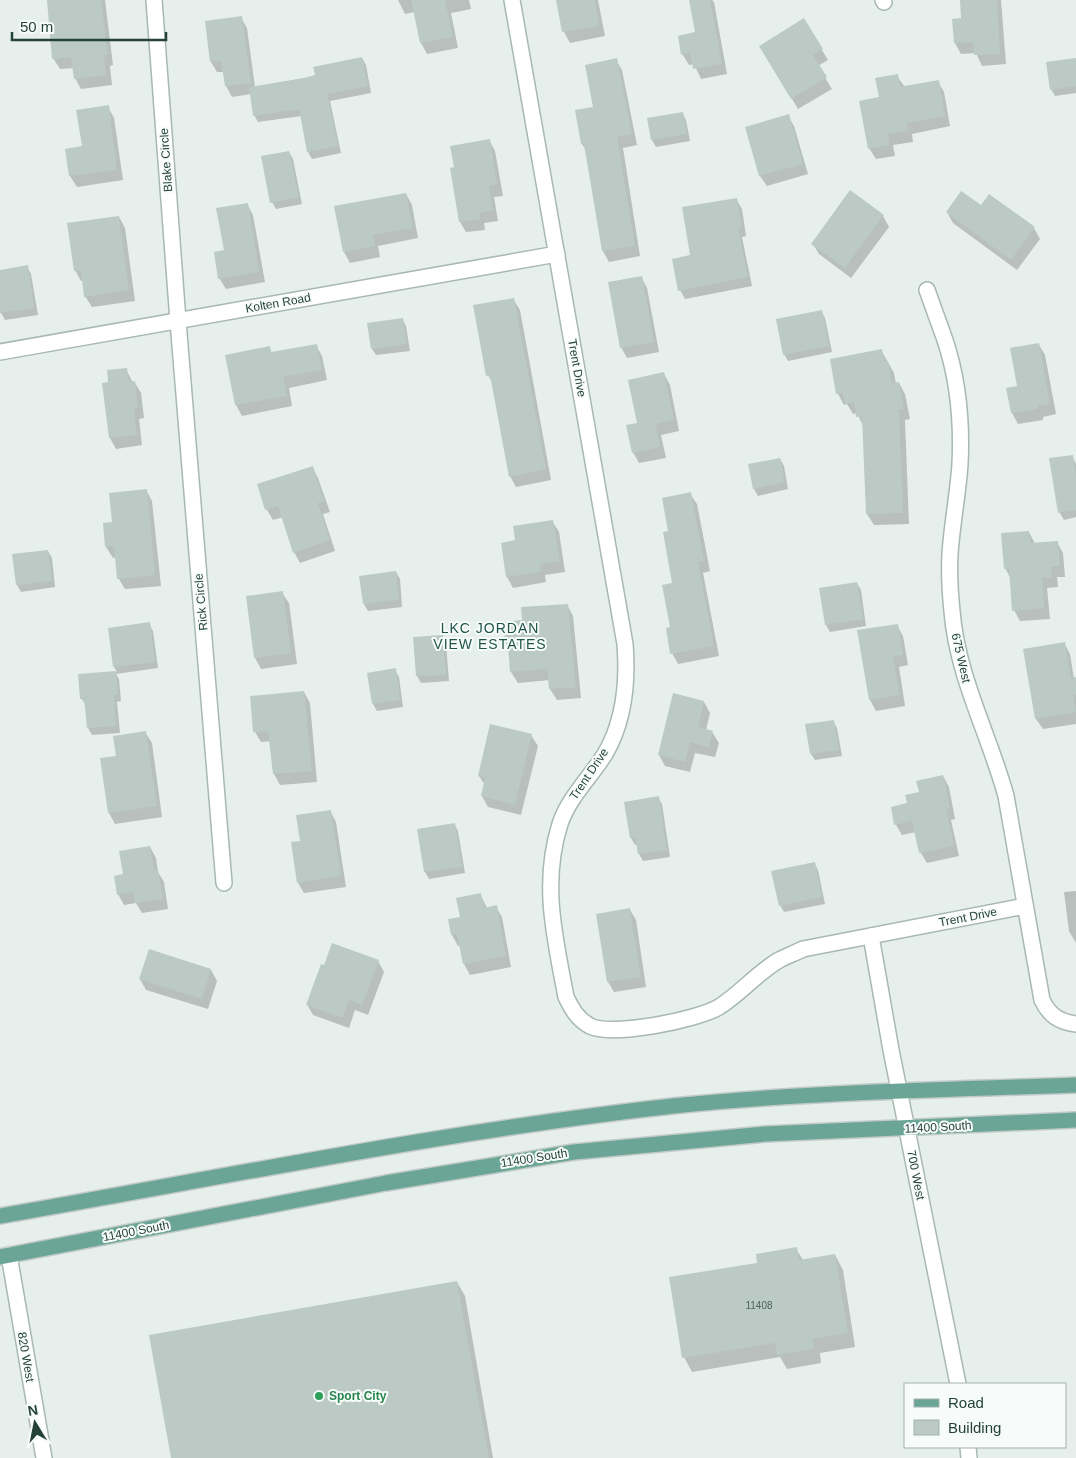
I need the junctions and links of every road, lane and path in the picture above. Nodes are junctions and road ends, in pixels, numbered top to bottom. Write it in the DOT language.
graph roads {
  1 [pos="154,0"];
  2 [pos="512,0"];
  3 [pos="557,254"];
  4 [pos="927,290"];
  5 [pos="178,320"];
  6 [pos="0,352"];
  7 [pos="224,883"];
  8 [pos="1025,906"];
  9 [pos="871,936"];
  10 [pos="1076,1024"];
  11 [pos="1076,1085"];
  12 [pos="900,1090"];
  13 [pos="1076,1120"];
  14 [pos="907,1128"];
  15 [pos="0,1216"];
  16 [pos="4,1256"];
  17 [pos="958,1383"];
  18 [pos="44,1458"];
  1 -- 5 [label="street, Blake Circle"];
  2 -- 3 [label="street, Trent Drive"];
  3 -- 5 [label="street, Kolten Road"];
  3 -- 9 [label="street, Trent Drive"];
  4 -- 8 [label="street, 675 West"];
  5 -- 6 [label="street, Kolten Road"];
  5 -- 7 [label="street, Rick Circle"];
  8 -- 9 [label="street, Trent Drive"];
  8 -- 10 [label="street, 675 West"];
  9 -- 12 [label="street, 700 West"];
  11 -- 12 [label="main road"];
  12 -- 14 [label="street, 700 West"];
  12 -- 15 [label="main road"];
  13 -- 14 [label="main road, 11400 South"];
  14 -- 16 [label="main road, 11400 South"];
  14 -- 17 [label="street, 700 West"];
  16 -- 18 [label="street, 820 West"];
}
